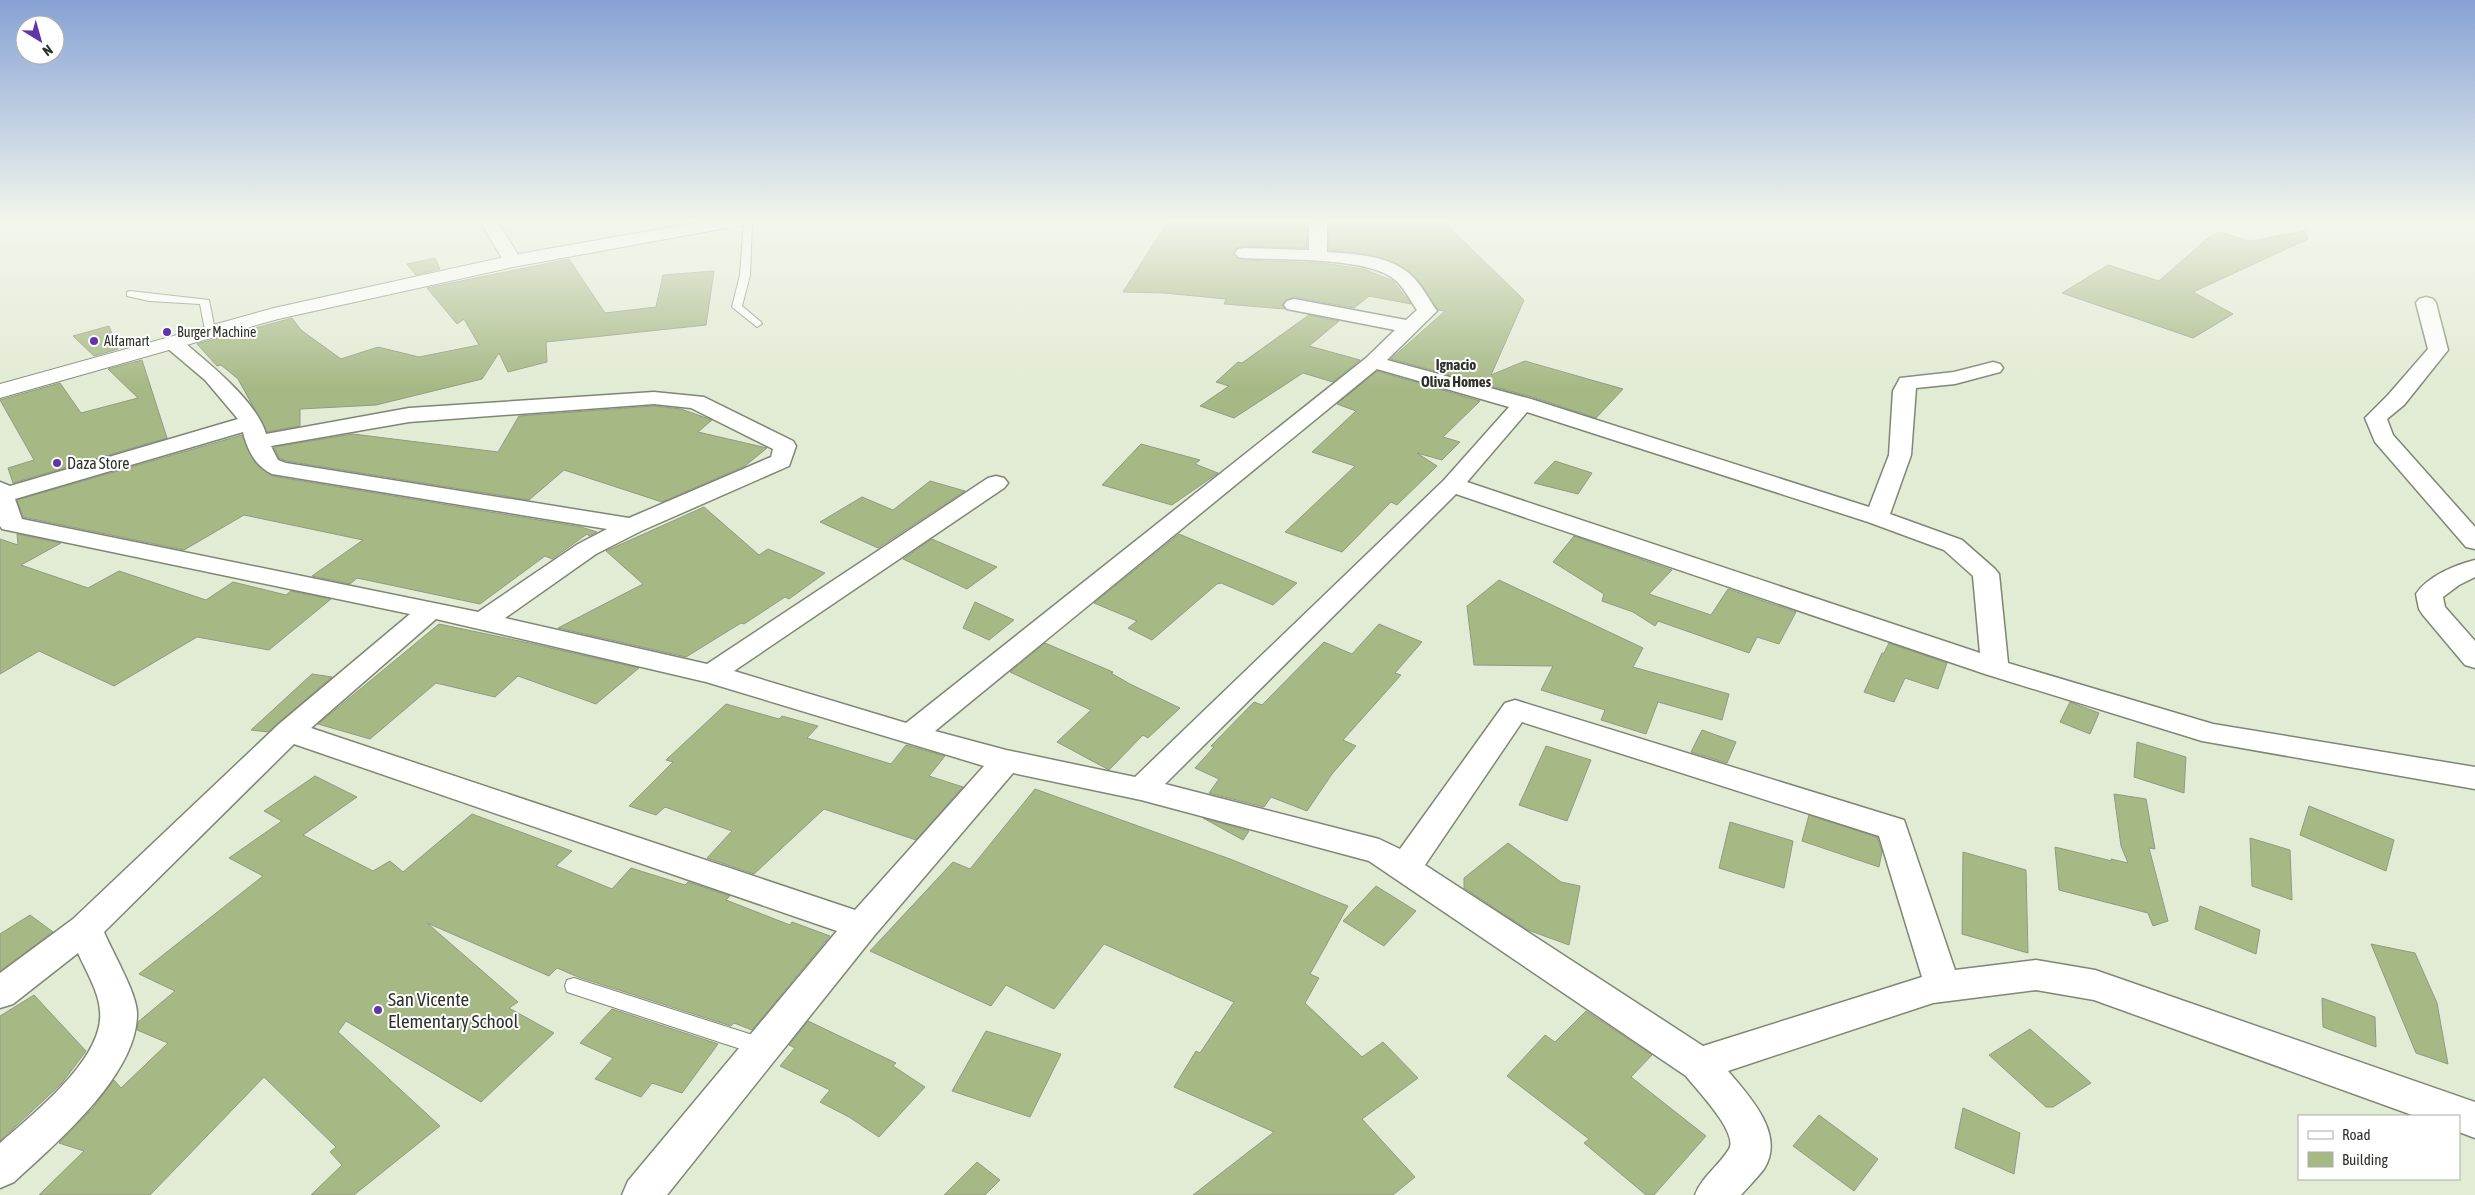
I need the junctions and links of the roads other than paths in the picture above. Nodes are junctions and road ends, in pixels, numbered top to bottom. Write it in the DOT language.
graph roads {
  1 [pos="442,277"];
  2 [pos="745,277"];
  3 [pos="1401,277"];
  4 [pos="130,294"];
  5 [pos="2426,303"];
  6 [pos="1294,305"];
  7 [pos="757,324"];
  8 [pos="1410,327"];
  9 [pos="210,330"];
  10 [pos="173,343"];
  11 [pos="1373,362"];
  12 [pos="1993,368"];
  13 [pos="0,391"];
  14 [pos="1523,404"];
  15 [pos="255,432"];
  16 [pos="996,483"];
  17 [pos="1452,485"];
  18 [pos="3,510"];
  19 [pos="1877,517"];
  20 [pos="632,526"];
  21 [pos="2475,542"];
  22 [pos="2475,568"];
  23 [pos="431,610"];
  24 [pos="481,624"];
  25 [pos="2475,659"];
  26 [pos="1995,668"];
  27 [pos="711,674"];
  28 [pos="289,731"];
  29 [pos="911,735"];
  30 [pos="1006,760"];
  31 [pos="2475,778"];
  32 [pos="1141,789"];
  33 [pos="1404,869"];
  34 [pos="862,926"];
  35 [pos="85,929"];
  36 [pos="574,986"];
  37 [pos="1943,987"];
  38 [pos="0,993"];
  39 [pos="762,1047"];
  40 [pos="1699,1064"];
  41 [pos="2475,1120"];
  42 [pos="0,1169"];
  43 [pos="642,1195"];
  44 [pos="1715,1195"];
  1 -- 9 [label="main road"];
  2 -- 7 [label="lane"];
  3 -- 8 [label="street"];
  4 -- 9 [label="lane"];
  5 -- 21 [label="street"];
  6 -- 8 [label="street"];
  8 -- 11 [label="street"];
  9 -- 10 [label="main road"];
  10 -- 13 [label="main road"];
  10 -- 15 [label="street"];
  11 -- 14 [label="street"];
  11 -- 29 [label="street"];
  12 -- 19 [label="street"];
  14 -- 17 [label="street"];
  14 -- 19 [label="street"];
  15 -- 18 [label="street"];
  15 -- 20 [label="street"];
  15 -- 20 [label="street"];
  16 -- 27 [label="street"];
  17 -- 26 [label="street"];
  17 -- 32 [label="street"];
  18 -- 23 [label="street"];
  19 -- 26 [label="street"];
  20 -- 24 [label="street"];
  22 -- 25 [label="street"];
  23 -- 24 [label="street"];
  23 -- 28 [label="street"];
  24 -- 27 [label="street"];
  26 -- 31 [label="street"];
  27 -- 29 [label="street"];
  28 -- 34 [label="street"];
  28 -- 35 [label="street"];
  29 -- 30 [label="street"];
  30 -- 32 [label="street"];
  30 -- 34 [label="street"];
  32 -- 33 [label="street"];
  33 -- 37 [label="street"];
  33 -- 40 [label="street"];
  34 -- 39 [label="street"];
  35 -- 38 [label="street"];
  35 -- 42 [label="street"];
  36 -- 39 [label="lane"];
  37 -- 40 [label="street"];
  37 -- 41 [label="street"];
  39 -- 43 [label="street"];
  40 -- 44 [label="street"];
}
